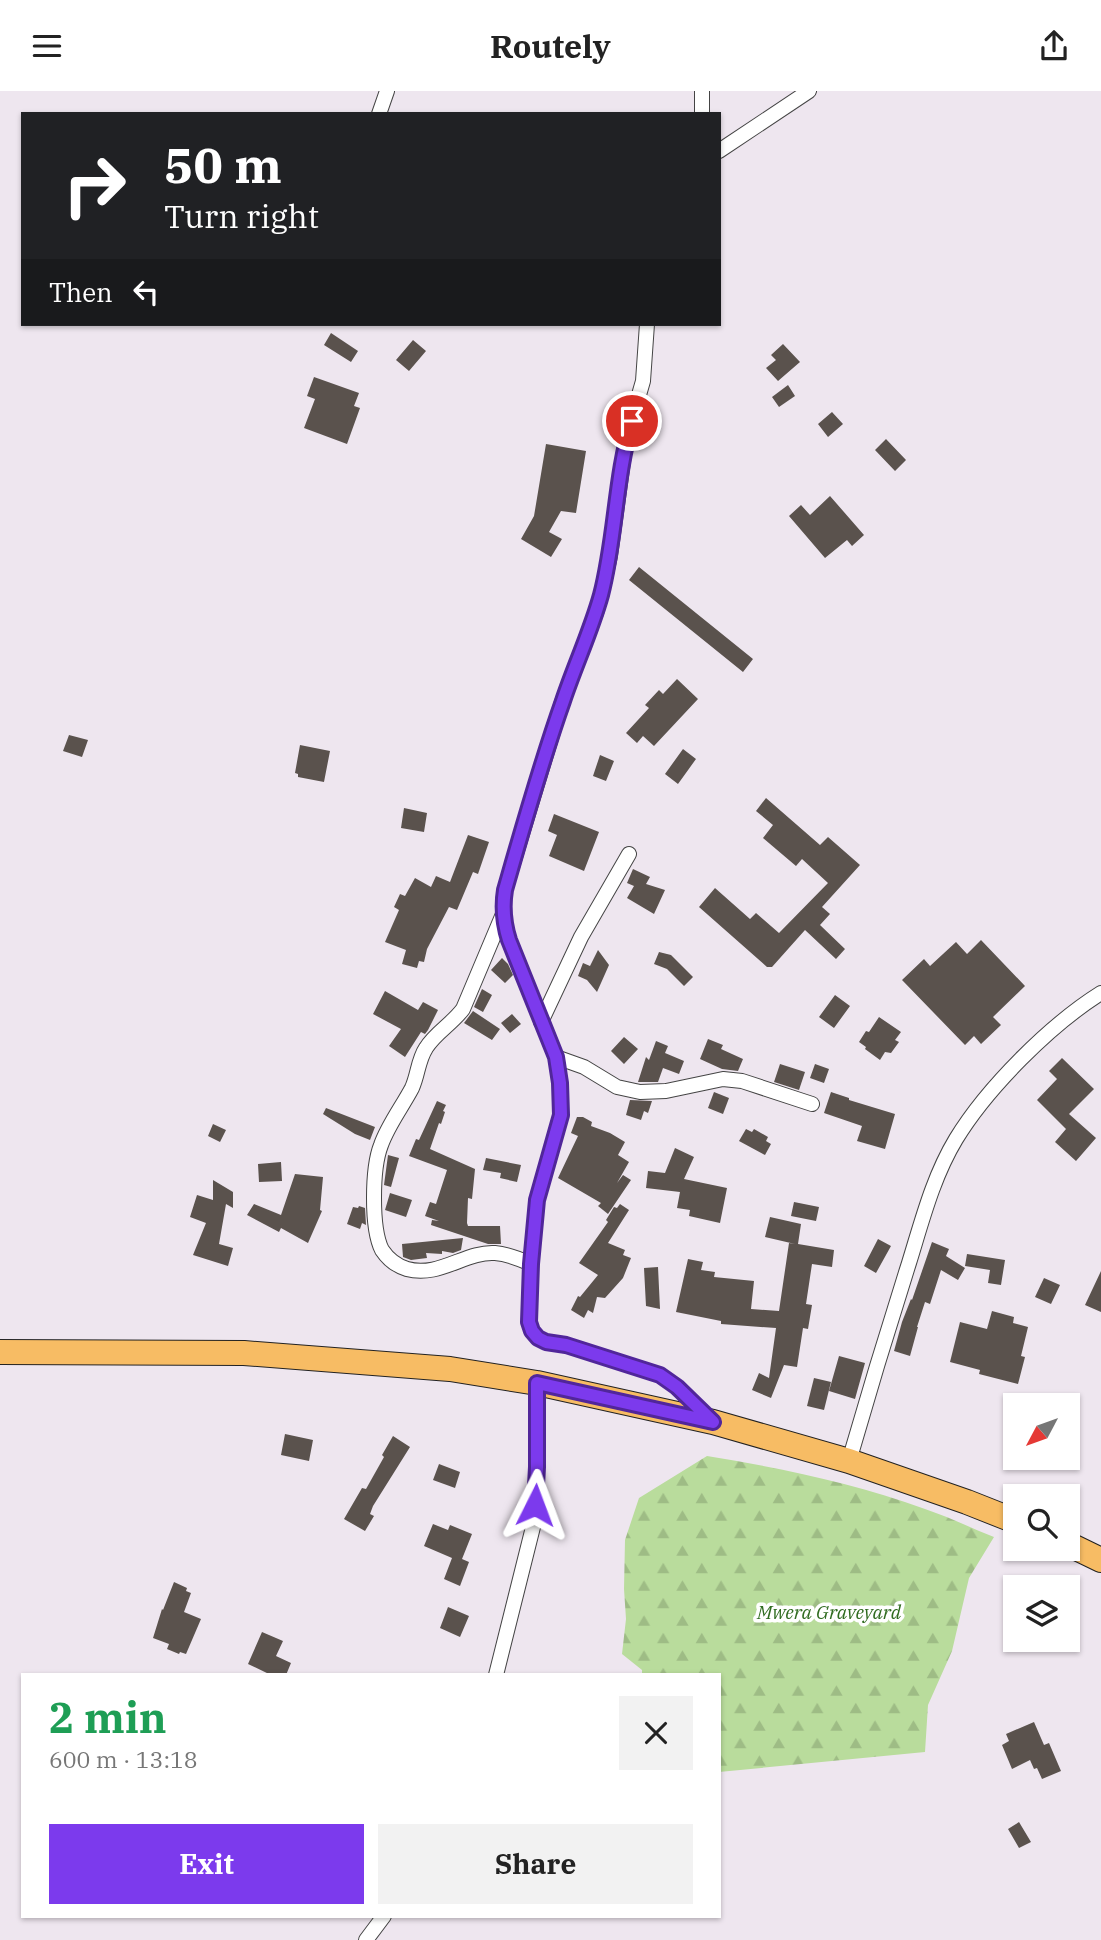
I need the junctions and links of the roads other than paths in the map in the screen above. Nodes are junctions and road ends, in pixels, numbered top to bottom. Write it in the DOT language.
graph roads {
  1 [pos="387,91"];
  2 [pos="702,91"];
  3 [pos="809,91"];
  4 [pos="380,112"];
  5 [pos="702,112"];
  6 [pos="721,150"];
  7 [pos="647,326"];
  8 [pos="628,853"];
  9 [pos="503,913"];
  10 [pos="1101,993"];
  11 [pos="541,1022"];
  12 [pos="556,1057"];
  13 [pos="812,1104"];
  14 [pos="531,1264"];
  15 [pos="0,1352"];
  16 [pos="537,1383"];
  17 [pos="713,1422"];
  18 [pos="849,1461"];
  19 [pos="1003,1516"];
  20 [pos="1080,1550"];
  21 [pos="1101,1560"];
  22 [pos="496,1673"];
  23 [pos="382,1918"];
  24 [pos="366,1940"];
  1 -- 4 [label="street"];
  2 -- 5 [label="street"];
  3 -- 6 [label="street"];
  7 -- 9 [label="street"];
  8 -- 11 [label="street"];
  9 -- 11 [label="street"];
  9 -- 14 [label="street"];
  10 -- 18 [label="street"];
  11 -- 12 [label="street"];
  12 -- 13 [label="street"];
  12 -- 14 [label="street"];
  14 -- 17 [label="street"];
  15 -- 16 [label="highway"];
  16 -- 17 [label="highway"];
  16 -- 22 [label="street"];
  17 -- 18 [label="highway"];
  18 -- 19 [label="highway"];
  20 -- 21 [label="highway"];
  23 -- 24 [label="street"];
}
